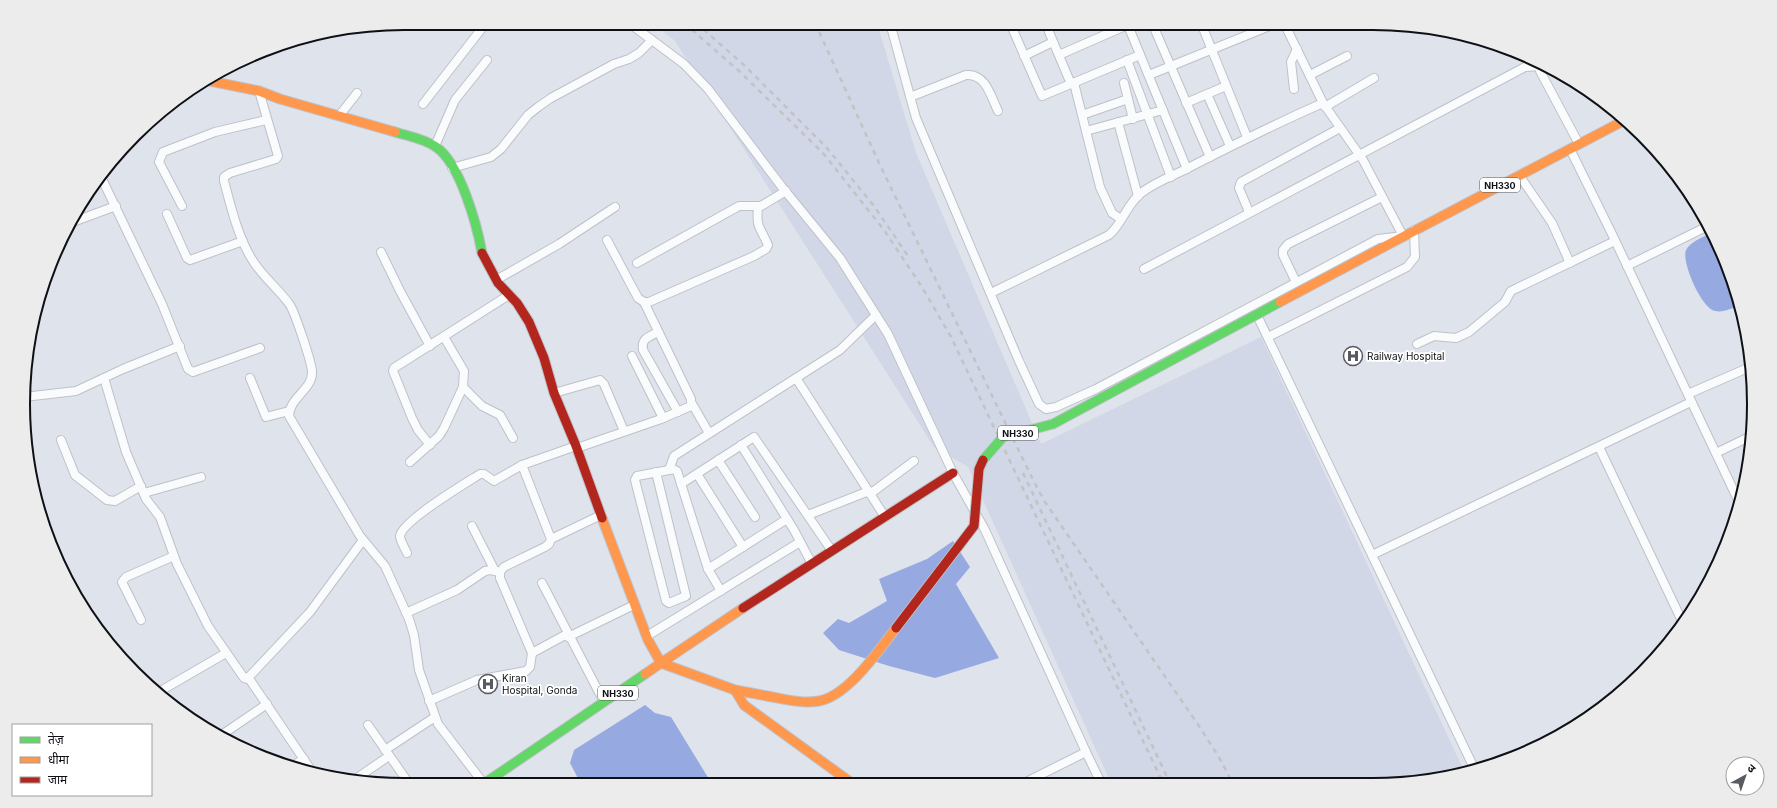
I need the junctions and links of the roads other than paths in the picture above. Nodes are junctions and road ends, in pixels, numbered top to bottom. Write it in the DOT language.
graph roads {
  1 [pos="481,30"];
  2 [pos="638,30"];
  3 [pos="892,30"];
  4 [pos="1013,30"];
  5 [pos="1050,30"];
  6 [pos="1115,30"];
  7 [pos="1131,30"];
  8 [pos="1155,30"];
  9 [pos="1204,30"];
  10 [pos="1259,30"];
  11 [pos="1288,30"];
  12 [pos="652,40"];
  13 [pos="1053,42"];
  14 [pos="1211,49"];
  15 [pos="1297,49"];
  16 [pos="1059,55"];
  17 [pos="1140,55"];
  18 [pos="1024,56"];
  19 [pos="1347,56"];
  20 [pos="487,60"];
  21 [pos="1127,60"];
  22 [pos="1170,66"];
  23 [pos="1533,67"];
  24 [pos="1540,70"];
  25 [pos="1149,75"];
  26 [pos="1310,76"];
  27 [pos="1374,78"];
  28 [pos="212,83"];
  29 [pos="1124,83"];
  30 [pos="1072,84"];
  31 [pos="1226,86"];
  32 [pos="1294,89"];
  33 [pos="259,91"];
  34 [pos="357,93"];
  35 [pos="1207,94"];
  36 [pos="910,97"];
  37 [pos="1128,100"];
  38 [pos="1186,103"];
  39 [pos="423,104"];
  40 [pos="1324,105"];
  41 [pos="1163,110"];
  42 [pos="998,111"];
  43 [pos="1147,114"];
  44 [pos="1082,115"];
  45 [pos="339,116"];
  46 [pos="1133,119"];
  47 [pos="266,120"];
  48 [pos="1118,122"];
  49 [pos="1620,123"];
  50 [pos="1340,128"];
  51 [pos="1086,131"];
  52 [pos="1247,137"];
  53 [pos="1579,144"];
  54 [pos="435,146"];
  55 [pos="1230,146"];
  56 [pos="1570,149"];
  57 [pos="1360,155"];
  58 [pos="1210,157"];
  59 [pos="452,168"];
  60 [pos="1187,169"];
  61 [pos="1519,175"];
  62 [pos="1171,177"];
  63 [pos="103,181"];
  64 [pos="786,191"];
  65 [pos="1138,196"];
  66 [pos="1382,197"];
  67 [pos="116,206"];
  68 [pos="182,206"];
  69 [pos="614,206"];
  70 [pos="758,206"];
  71 [pos="1249,212"];
  72 [pos="167,214"];
  73 [pos="1121,219"];
  74 [pos="79,220"];
  75 [pos="1703,229"];
  76 [pos="1414,230"];
  77 [pos="1403,236"];
  78 [pos="607,240"];
  79 [pos="243,241"];
  80 [pos="1615,241"];
  81 [pos="381,252"];
  82 [pos="637,263"];
  83 [pos="1570,263"];
  84 [pos="1627,266"];
  85 [pos="1144,268"];
  86 [pos="496,280"];
  87 [pos="1296,282"];
  88 [pos="991,294"];
  89 [pos="509,295"];
  90 [pos="644,302"];
  91 [pos="1252,305"];
  92 [pos="876,315"];
  93 [pos="658,332"];
  94 [pos="444,337"];
  95 [pos="1268,337"];
  96 [pos="1417,344"];
  97 [pos="180,346"];
  98 [pos="430,346"];
  99 [pos="260,348"];
  100 [pos="632,356"];
  101 [pos="1745,370"];
  102 [pos="104,378"];
  103 [pos="250,378"];
  104 [pos="796,378"];
  105 [pos="463,387"];
  106 [pos="554,392"];
  107 [pos="30,396"];
  108 [pos="1690,398"];
  109 [pos="691,402"];
  110 [pos="289,411"];
  111 [pos="678,412"];
  112 [pos="663,418"];
  113 [pos="624,431"];
  114 [pos="709,433"];
  115 [pos="512,438"];
  116 [pos="1745,439"];
  117 [pos="61,440"];
  118 [pos="430,444"];
  119 [pos="741,445"];
  120 [pos="576,447"];
  121 [pos="1599,447"];
  122 [pos="1716,454"];
  123 [pos="718,460"];
  124 [pos="914,461"];
  125 [pos="410,462"];
  126 [pos="522,466"];
  127 [pos="669,470"];
  128 [pos="656,472"];
  129 [pos="953,473"];
  130 [pos="697,474"];
  131 [pos="201,477"];
  132 [pos="681,484"];
  133 [pos="142,489"];
  134 [pos="870,492"];
  135 [pos="1736,495"];
  136 [pos="601,515"];
  137 [pos="808,515"];
  138 [pos="755,517"];
  139 [pos="886,517"];
  140 [pos="787,519"];
  141 [pos="472,526"];
  142 [pos="551,539"];
  143 [pos="363,540"];
  144 [pos="800,542"];
  145 [pos="742,547"];
  146 [pos="832,551"];
  147 [pos="407,553"];
  148 [pos="1372,555"];
  149 [pos="174,556"];
  150 [pos="812,564"];
  151 [pos="708,568"];
  152 [pos="498,572"];
  153 [pos="542,583"];
  154 [pos="721,591"];
  155 [pos="634,605"];
  156 [pos="406,613"];
  157 [pos="1680,617"];
  158 [pos="141,620"];
  159 [pos="568,635"];
  160 [pos="647,636"];
  161 [pos="226,653"];
  162 [pos="532,653"];
  163 [pos="661,663"];
  164 [pos="248,677"];
  165 [pos="163,690"];
  166 [pos="736,690"];
  167 [pos="428,701"];
  168 [pos="604,702"];
  169 [pos="267,704"];
  170 [pos="435,717"];
  171 [pos="368,725"];
  172 [pos="226,732"];
  173 [pos="1086,752"];
  174 [pos="387,753"];
  175 [pos="304,759"];
  176 [pos="298,762"];
  177 [pos="1472,764"];
  178 [pos="308,765"];
  179 [pos="360,775"];
  180 [pos="405,778"];
  181 [pos="478,778"];
  182 [pos="492,778"];
  183 [pos="845,778"];
  184 [pos="1034,778"];
  185 [pos="1099,778"];
  1 -- 39 [label="street"];
  2 -- 12 [label="street"];
  3 -- 36 [label="street"];
  4 -- 18 [label="street"];
  5 -- 13 [label="street"];
  6 -- 16 [label="street"];
  7 -- 17 [label="street"];
  8 -- 22 [label="street"];
  9 -- 14 [label="street"];
  10 -- 14 [label="street"];
  11 -- 15 [label="street"];
  12 -- 59 [label="street"];
  12 -- 64 [label="street"];
  13 -- 16 [label="street"];
  13 -- 18 [label="street"];
  14 -- 22 [label="street"];
  14 -- 31 [label="street"];
  15 -- 26 [label="street"];
  15 -- 32 [label="street"];
  16 -- 30 [label="street"];
  17 -- 21 [label="street"];
  17 -- 25 [label="street"];
  18 -- 30 [label="street"];
  19 -- 26 [label="street"];
  20 -- 54 [label="street"];
  21 -- 30 [label="street"];
  21 -- 43 [label="street"];
  22 -- 25 [label="street"];
  22 -- 38 [label="street"];
  23 -- 57 [label="street"];
  24 -- 53 [label="street"];
  25 -- 41 [label="street"];
  26 -- 40 [label="street"];
  27 -- 40 [label="street"];
  28 -- 33 [label="main road"];
  29 -- 37 [label="street"];
  30 -- 44 [label="street"];
  31 -- 35 [label="street"];
  31 -- 52 [label="street"];
  33 -- 45 [label="main road"];
  33 -- 47 [label="street"];
  34 -- 45 [label="street"];
  35 -- 38 [label="street"];
  35 -- 55 [label="street"];
  36 -- 42 [label="street"];
  36 -- 88 [label="street"];
  37 -- 44 [label="street"];
  37 -- 46 [label="street"];
  38 -- 58 [label="street"];
  40 -- 50 [label="street"];
  40 -- 52 [label="street"];
  41 -- 43 [label="street"];
  41 -- 60 [label="street"];
  43 -- 46 [label="street"];
  43 -- 62 [label="street"];
  44 -- 51 [label="street"];
  45 -- 54 [label="main road"];
  46 -- 48 [label="street"];
  47 -- 68 [label="street"];
  47 -- 79 [label="street"];
  48 -- 51 [label="street"];
  48 -- 65 [label="street"];
  49 -- 53 [label="main road, NH330"];
  50 -- 57 [label="street"];
  50 -- 71 [label="street"];
  51 -- 73 [label="street"];
  52 -- 55 [label="street"];
  53 -- 56 [label="main road, NH330"];
  54 -- 59 [label="main road"];
  55 -- 58 [label="street"];
  56 -- 61 [label="main road, NH330"];
  56 -- 80 [label="street"];
  57 -- 66 [label="street"];
  57 -- 71 [label="street"];
  58 -- 60 [label="street"];
  59 -- 86 [label="main road"];
  60 -- 62 [label="street"];
  61 -- 76 [label="main road, NH330"];
  61 -- 83 [label="street"];
  62 -- 65 [label="street"];
  63 -- 67 [label="street"];
  64 -- 70 [label="street"];
  64 -- 92 [label="street"];
  65 -- 73 [label="street"];
  66 -- 77 [label="street"];
  66 -- 87 [label="street"];
  67 -- 74 [label="street"];
  67 -- 97 [label="street"];
  69 -- 86 [label="street"];
  70 -- 82 [label="street"];
  70 -- 90 [label="street"];
  71 -- 85 [label="street"];
  72 -- 79 [label="street"];
  73 -- 88 [label="street"];
  75 -- 84 [label="street"];
  76 -- 77 [label="main road, NH330"];
  76 -- 95 [label="street"];
  77 -- 87 [label="street"];
  77 -- 166 [label="main road, NH330, bridge"];
  78 -- 90 [label="street"];
  79 -- 110 [label="street"];
  80 -- 83 [label="street"];
  80 -- 84 [label="street"];
  81 -- 98 [label="street"];
  83 -- 96 [label="street"];
  84 -- 108 [label="street"];
  86 -- 89 [label="main road"];
  87 -- 91 [label="street"];
  88 -- 91 [label="street"];
  89 -- 94 [label="street"];
  89 -- 106 [label="main road"];
  90 -- 93 [label="street"];
  91 -- 95 [label="street"];
  92 -- 104 [label="street"];
  92 -- 129 [label="street"];
  93 -- 109 [label="street"];
  93 -- 111 [label="street"];
  94 -- 98 [label="street"];
  94 -- 105 [label="street"];
  95 -- 148 [label="street"];
  97 -- 99 [label="street"];
  97 -- 102 [label="street"];
  98 -- 118 [label="street"];
  100 -- 112 [label="street"];
  101 -- 108 [label="street"];
  102 -- 107 [label="street"];
  102 -- 133 [label="street"];
  103 -- 110 [label="street"];
  104 -- 114 [label="street"];
  104 -- 134 [label="street"];
  105 -- 115 [label="street"];
  105 -- 118 [label="street"];
  106 -- 113 [label="street"];
  106 -- 120 [label="main road"];
  108 -- 121 [label="street"];
  108 -- 122 [label="street"];
  109 -- 111 [label="street"];
  109 -- 114 [label="street"];
  110 -- 143 [label="street"];
  111 -- 112 [label="street"];
  112 -- 113 [label="street"];
  113 -- 120 [label="street"];
  114 -- 127 [label="street"];
  116 -- 122 [label="street"];
  117 -- 133 [label="street"];
  118 -- 125 [label="street"];
  119 -- 123 [label="street"];
  119 -- 137 [label="street"];
  119 -- 140 [label="street"];
  120 -- 126 [label="street"];
  120 -- 136 [label="main road"];
  121 -- 148 [label="street"];
  121 -- 157 [label="street"];
  122 -- 135 [label="street"];
  123 -- 130 [label="street"];
  123 -- 138 [label="street"];
  124 -- 134 [label="street"];
  126 -- 142 [label="street"];
  126 -- 147 [label="street"];
  127 -- 128 [label="street"];
  127 -- 132 [label="street"];
  128 -- 128 [label="street"];
  129 -- 139 [label="main road"];
  129 -- 173 [label="street"];
  130 -- 132 [label="street"];
  130 -- 145 [label="street"];
  131 -- 133 [label="street"];
  132 -- 151 [label="street"];
  133 -- 149 [label="street"];
  134 -- 137 [label="street"];
  134 -- 139 [label="street"];
  136 -- 142 [label="street"];
  136 -- 155 [label="main road"];
  137 -- 146 [label="street"];
  139 -- 146 [label="main road"];
  140 -- 144 [label="street"];
  140 -- 145 [label="street"];
  141 -- 152 [label="street"];
  142 -- 152 [label="street"];
  143 -- 156 [label="street"];
  143 -- 164 [label="street"];
  144 -- 150 [label="street"];
  144 -- 154 [label="street"];
  145 -- 151 [label="street"];
  146 -- 150 [label="main road"];
  148 -- 177 [label="street"];
  149 -- 158 [label="street"];
  149 -- 161 [label="street"];
  150 -- 163 [label="main road"];
  151 -- 154 [label="street"];
  152 -- 156 [label="street"];
  152 -- 162 [label="street"];
  153 -- 159 [label="street"];
  154 -- 160 [label="street"];
  155 -- 159 [label="street"];
  155 -- 160 [label="main road"];
  156 -- 167 [label="street"];
  159 -- 162 [label="street"];
  159 -- 168 [label="street"];
  160 -- 163 [label="main road"];
  161 -- 164 [label="street"];
  161 -- 165 [label="street"];
  162 -- 167 [label="street"];
  163 -- 166 [label="main road, NH330"];
  163 -- 168 [label="main road, NH330"];
  164 -- 169 [label="street"];
  166 -- 183 [label="main road"];
  167 -- 170 [label="street"];
  168 -- 182 [label="main road, NH330"];
  169 -- 172 [label="street"];
  169 -- 175 [label="street"];
  170 -- 174 [label="street"];
  170 -- 181 [label="street"];
  171 -- 174 [label="street"];
  173 -- 184 [label="street"];
  173 -- 185 [label="street"];
  174 -- 179 [label="street"];
  174 -- 180 [label="street"];
  175 -- 176 [label="street"];
  175 -- 178 [label="street"];
}
